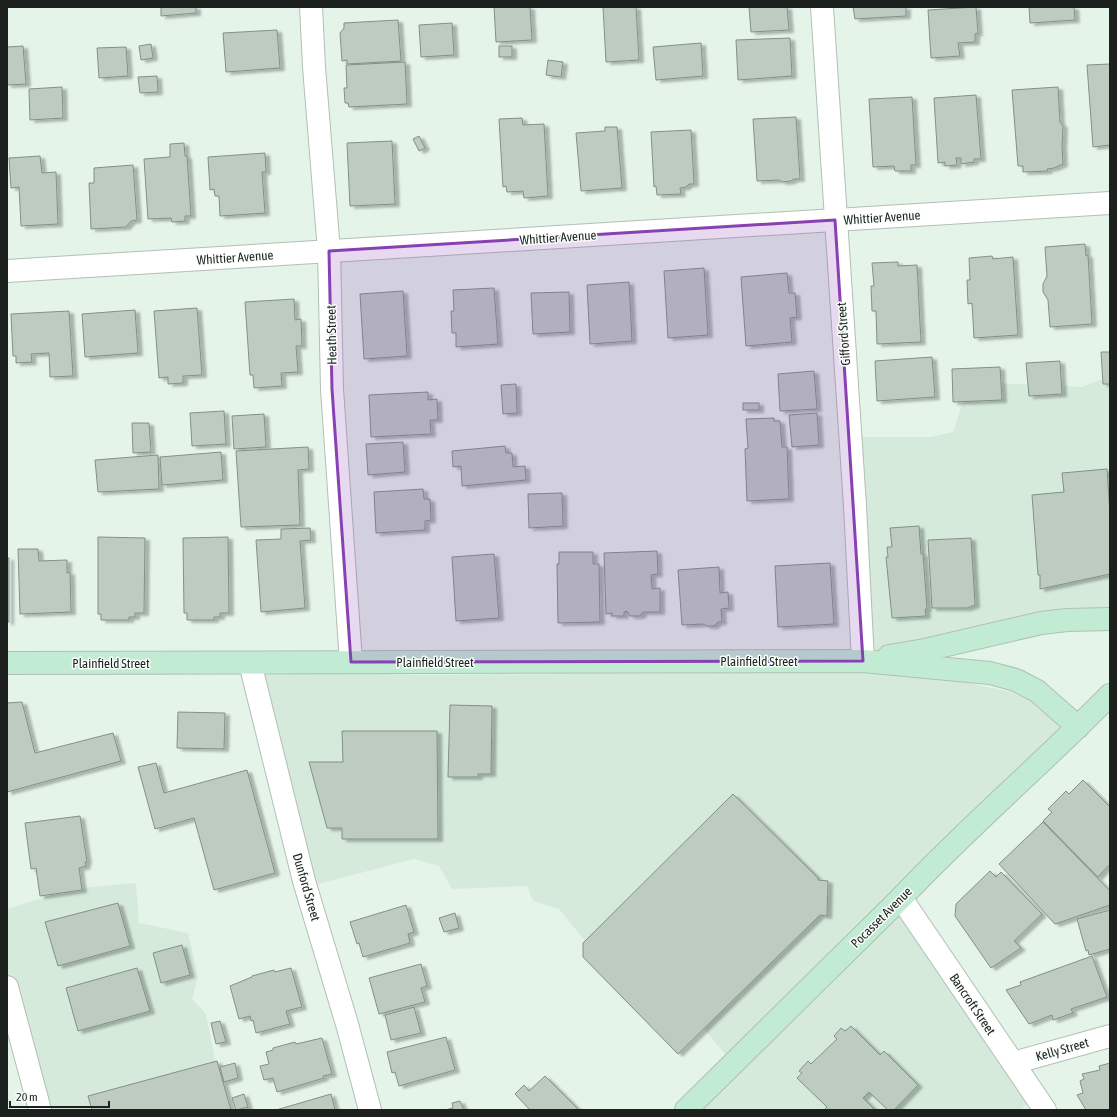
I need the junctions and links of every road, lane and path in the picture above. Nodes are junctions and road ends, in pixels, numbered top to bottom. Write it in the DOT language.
graph roads {
  1 [pos="311,7"];
  2 [pos="822,7"];
  3 [pos="1110,203"];
  4 [pos="835,220"];
  5 [pos="329,251"];
  6 [pos="7,272"];
  7 [pos="1110,619"];
  8 [pos="863,661"];
  9 [pos="351,662"];
  10 [pos="7,663"];
  11 [pos="250,663"];
  12 [pos="1110,695"];
  13 [pos="1078,727"];
  14 [pos="901,898"];
  15 [pos="7,987"];
  16 [pos="1110,1036"];
  17 [pos="1013,1063"];
  18 [pos="40,1110"];
  19 [pos="370,1110"];
  20 [pos="686,1110"];
  21 [pos="1045,1110"];
  1 -- 5 [label="street, Heath Street"];
  2 -- 4 [label="street, Gifford Street"];
  3 -- 4 [label="street, Whittier Avenue"];
  4 -- 5 [label="street, Whittier Avenue"];
  4 -- 8 [label="street, Gifford Street"];
  5 -- 6 [label="street, Whittier Avenue"];
  5 -- 9 [label="street, Heath Street"];
  7 -- 8 [label="main road, Plainfield Street"];
  8 -- 9 [label="main road, Plainfield Street"];
  8 -- 13 [label="main road, Plainfield Street"];
  9 -- 11 [label="main road, Plainfield Street"];
  10 -- 11 [label="main road, Plainfield Street"];
  11 -- 19 [label="street, Dunford Street"];
  12 -- 13 [label="main road"];
  13 -- 14 [label="main road, Pocasset Avenue"];
  14 -- 17 [label="street, Bancroft Street"];
  14 -- 20 [label="main road, Pocasset Avenue"];
  15 -- 18 [label="street"];
  16 -- 17 [label="street, Kelly Street"];
  17 -- 21 [label="street, Bancroft Street"];
}
